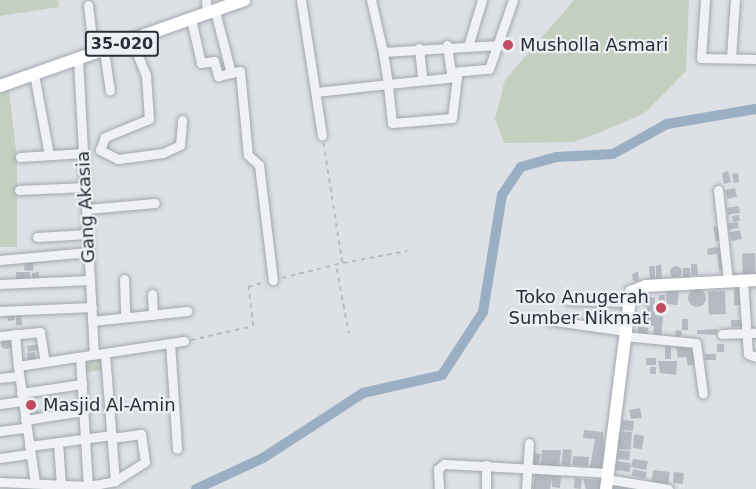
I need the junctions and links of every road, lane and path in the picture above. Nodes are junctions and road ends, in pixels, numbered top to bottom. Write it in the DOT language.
graph roads {
  1 [pos="206,0"];
  2 [pos="244,0"];
  3 [pos="301,0"];
  4 [pos="371,0"];
  5 [pos="482,0"];
  6 [pos="513,0"];
  7 [pos="705,0"];
  8 [pos="735,0"];
  9 [pos="88,5"];
  10 [pos="211,13"];
  11 [pos="191,20"];
  12 [pos="132,41"];
  13 [pos="469,42"];
  14 [pos="447,45"];
  15 [pos="498,45"];
  16 [pos="419,48"];
  17 [pos="99,52"];
  18 [pos="383,52"];
  19 [pos="731,58"];
  20 [pos="78,59"];
  21 [pos="756,59"];
  22 [pos="231,73"];
  23 [pos="34,74"];
  24 [pos="422,76"];
  25 [pos="388,84"];
  26 [pos="0,86"];
  27 [pos="111,91"];
  28 [pos="316,92"];
  29 [pos="182,120"];
  30 [pos="322,135"];
  31 [pos="84,153"];
  32 [pos="49,156"];
  33 [pos="20,157"];
  34 [pos="86,187"];
  35 [pos="19,190"];
  36 [pos="718,190"];
  37 [pos="155,203"];
  38 [pos="87,209"];
  39 [pos="88,234"];
  40 [pos="36,237"];
  41 [pos="408,251"];
  42 [pos="89,252"];
  43 [pos="0,260"];
  44 [pos="342,263"];
  45 [pos="337,268"];
  46 [pos="124,279"];
  47 [pos="90,280"];
  48 [pos="273,280"];
  49 [pos="750,280"];
  50 [pos="728,281"];
  51 [pos="0,284"];
  52 [pos="152,294"];
  53 [pos="568,300"];
  54 [pos="628,302"];
  55 [pos="92,307"];
  56 [pos="0,311"];
  57 [pos="187,311"];
  58 [pos="153,315"];
  59 [pos="125,318"];
  60 [pos="548,320"];
  61 [pos="92,321"];
  62 [pos="625,333"];
  63 [pos="751,333"];
  64 [pos="15,334"];
  65 [pos="349,334"];
  66 [pos="722,334"];
  67 [pos="0,336"];
  68 [pos="184,341"];
  69 [pos="170,343"];
  70 [pos="105,353"];
  71 [pos="94,355"];
  72 [pos="80,357"];
  73 [pos="756,357"];
  74 [pos="45,362"];
  75 [pos="19,371"];
  76 [pos="0,378"];
  77 [pos="82,384"];
  78 [pos="703,394"];
  79 [pos="22,397"];
  80 [pos="0,404"];
  81 [pos="84,411"];
  82 [pos="25,424"];
  83 [pos="0,431"];
  84 [pos="112,436"];
  85 [pos="85,438"];
  86 [pos="58,442"];
  87 [pos="529,443"];
  88 [pos="177,449"];
  89 [pos="29,450"];
  90 [pos="0,458"];
  91 [pos="486,465"];
  92 [pos="527,468"];
  93 [pos="607,480"];
  94 [pos="115,481"];
  95 [pos="0,482"];
  96 [pos="35,483"];
  97 [pos="61,486"];
  98 [pos="87,486"];
  99 [pos="439,489"];
  100 [pos="486,489"];
  101 [pos="526,489"];
  102 [pos="668,489"];
  1 -- 10 [label="street"];
  2 -- 10 [label="main road, 35-020"];
  3 -- 28 [label="street"];
  4 -- 18 [label="street"];
  5 -- 13 [label="street"];
  6 -- 15 [label="street"];
  7 -- 19 [label="street"];
  8 -- 19 [label="street"];
  9 -- 17 [label="street"];
  10 -- 11 [label="main road, 35-020"];
  10 -- 22 [label="street"];
  11 -- 12 [label="main road, 35-020"];
  11 -- 22 [label="street"];
  12 -- 17 [label="main road, 35-020"];
  12 -- 29 [label="street"];
  13 -- 14 [label="street"];
  13 -- 15 [label="street"];
  14 -- 15 [label="street"];
  14 -- 16 [label="street"];
  16 -- 18 [label="street"];
  16 -- 24 [label="street"];
  17 -- 20 [label="main road, 35-020"];
  17 -- 27 [label="street"];
  18 -- 25 [label="street"];
  19 -- 21 [label="street"];
  20 -- 23 [label="main road, 35-020"];
  20 -- 31 [label="street, Gang Akasia"];
  22 -- 48 [label="street"];
  23 -- 26 [label="main road, 35-020"];
  23 -- 32 [label="street"];
  25 -- 25 [label="street"];
  25 -- 28 [label="street"];
  28 -- 30 [label="street"];
  30 -- 44 [label="path"];
  31 -- 32 [label="street"];
  31 -- 34 [label="street, Gang Akasia"];
  32 -- 33 [label="street"];
  34 -- 35 [label="street"];
  34 -- 38 [label="street, Gang Akasia"];
  36 -- 50 [label="street"];
  37 -- 38 [label="street"];
  38 -- 39 [label="street, Gang Akasia"];
  39 -- 40 [label="street"];
  39 -- 42 [label="street, Gang Akasia"];
  41 -- 44 [label="path"];
  42 -- 43 [label="street"];
  42 -- 47 [label="street, Gang Akasia"];
  44 -- 45 [label="path"];
  45 -- 48 [label="path"];
  45 -- 65 [label="path"];
  46 -- 59 [label="street"];
  47 -- 51 [label="street"];
  47 -- 55 [label="street, Gang Akasia"];
  48 -- 68 [label="path"];
  49 -- 50 [label="main road"];
  49 -- 63 [label="street"];
  50 -- 54 [label="main road"];
  52 -- 58 [label="street"];
  53 -- 54 [label="street"];
  54 -- 62 [label="main road"];
  55 -- 56 [label="street"];
  55 -- 61 [label="street, Gang Akasia"];
  57 -- 58 [label="street"];
  58 -- 59 [label="street"];
  59 -- 61 [label="street"];
  60 -- 62 [label="street"];
  61 -- 71 [label="street, Gang Akasia"];
  62 -- 78 [label="street"];
  62 -- 93 [label="main road"];
  63 -- 66 [label="street"];
  63 -- 73 [label="street"];
  64 -- 67 [label="street"];
  64 -- 74 [label="street"];
  64 -- 75 [label="street"];
  68 -- 69 [label="street"];
  69 -- 70 [label="street"];
  69 -- 88 [label="street"];
  70 -- 71 [label="street"];
  70 -- 84 [label="street"];
  71 -- 72 [label="street"];
  72 -- 74 [label="street"];
  72 -- 77 [label="street"];
  74 -- 75 [label="street"];
  75 -- 76 [label="street"];
  75 -- 79 [label="street"];
  77 -- 79 [label="street"];
  77 -- 81 [label="street"];
  79 -- 80 [label="street"];
  79 -- 82 [label="street"];
  81 -- 82 [label="street"];
  81 -- 85 [label="street"];
  82 -- 83 [label="street"];
  82 -- 89 [label="street"];
  84 -- 85 [label="street"];
  84 -- 94 [label="street"];
  84 -- 94 [label="street"];
  85 -- 86 [label="street"];
  85 -- 98 [label="street"];
  86 -- 89 [label="street"];
  86 -- 97 [label="street"];
  87 -- 92 [label="street"];
  89 -- 90 [label="street"];
  89 -- 96 [label="street"];
  91 -- 92 [label="street"];
  91 -- 99 [label="street"];
  91 -- 100 [label="street"];
  92 -- 93 [label="street"];
  92 -- 101 [label="street"];
  93 -- 102 [label="street"];
  94 -- 98 [label="street"];
  95 -- 96 [label="street"];
  96 -- 97 [label="street"];
  97 -- 98 [label="street"];
}
